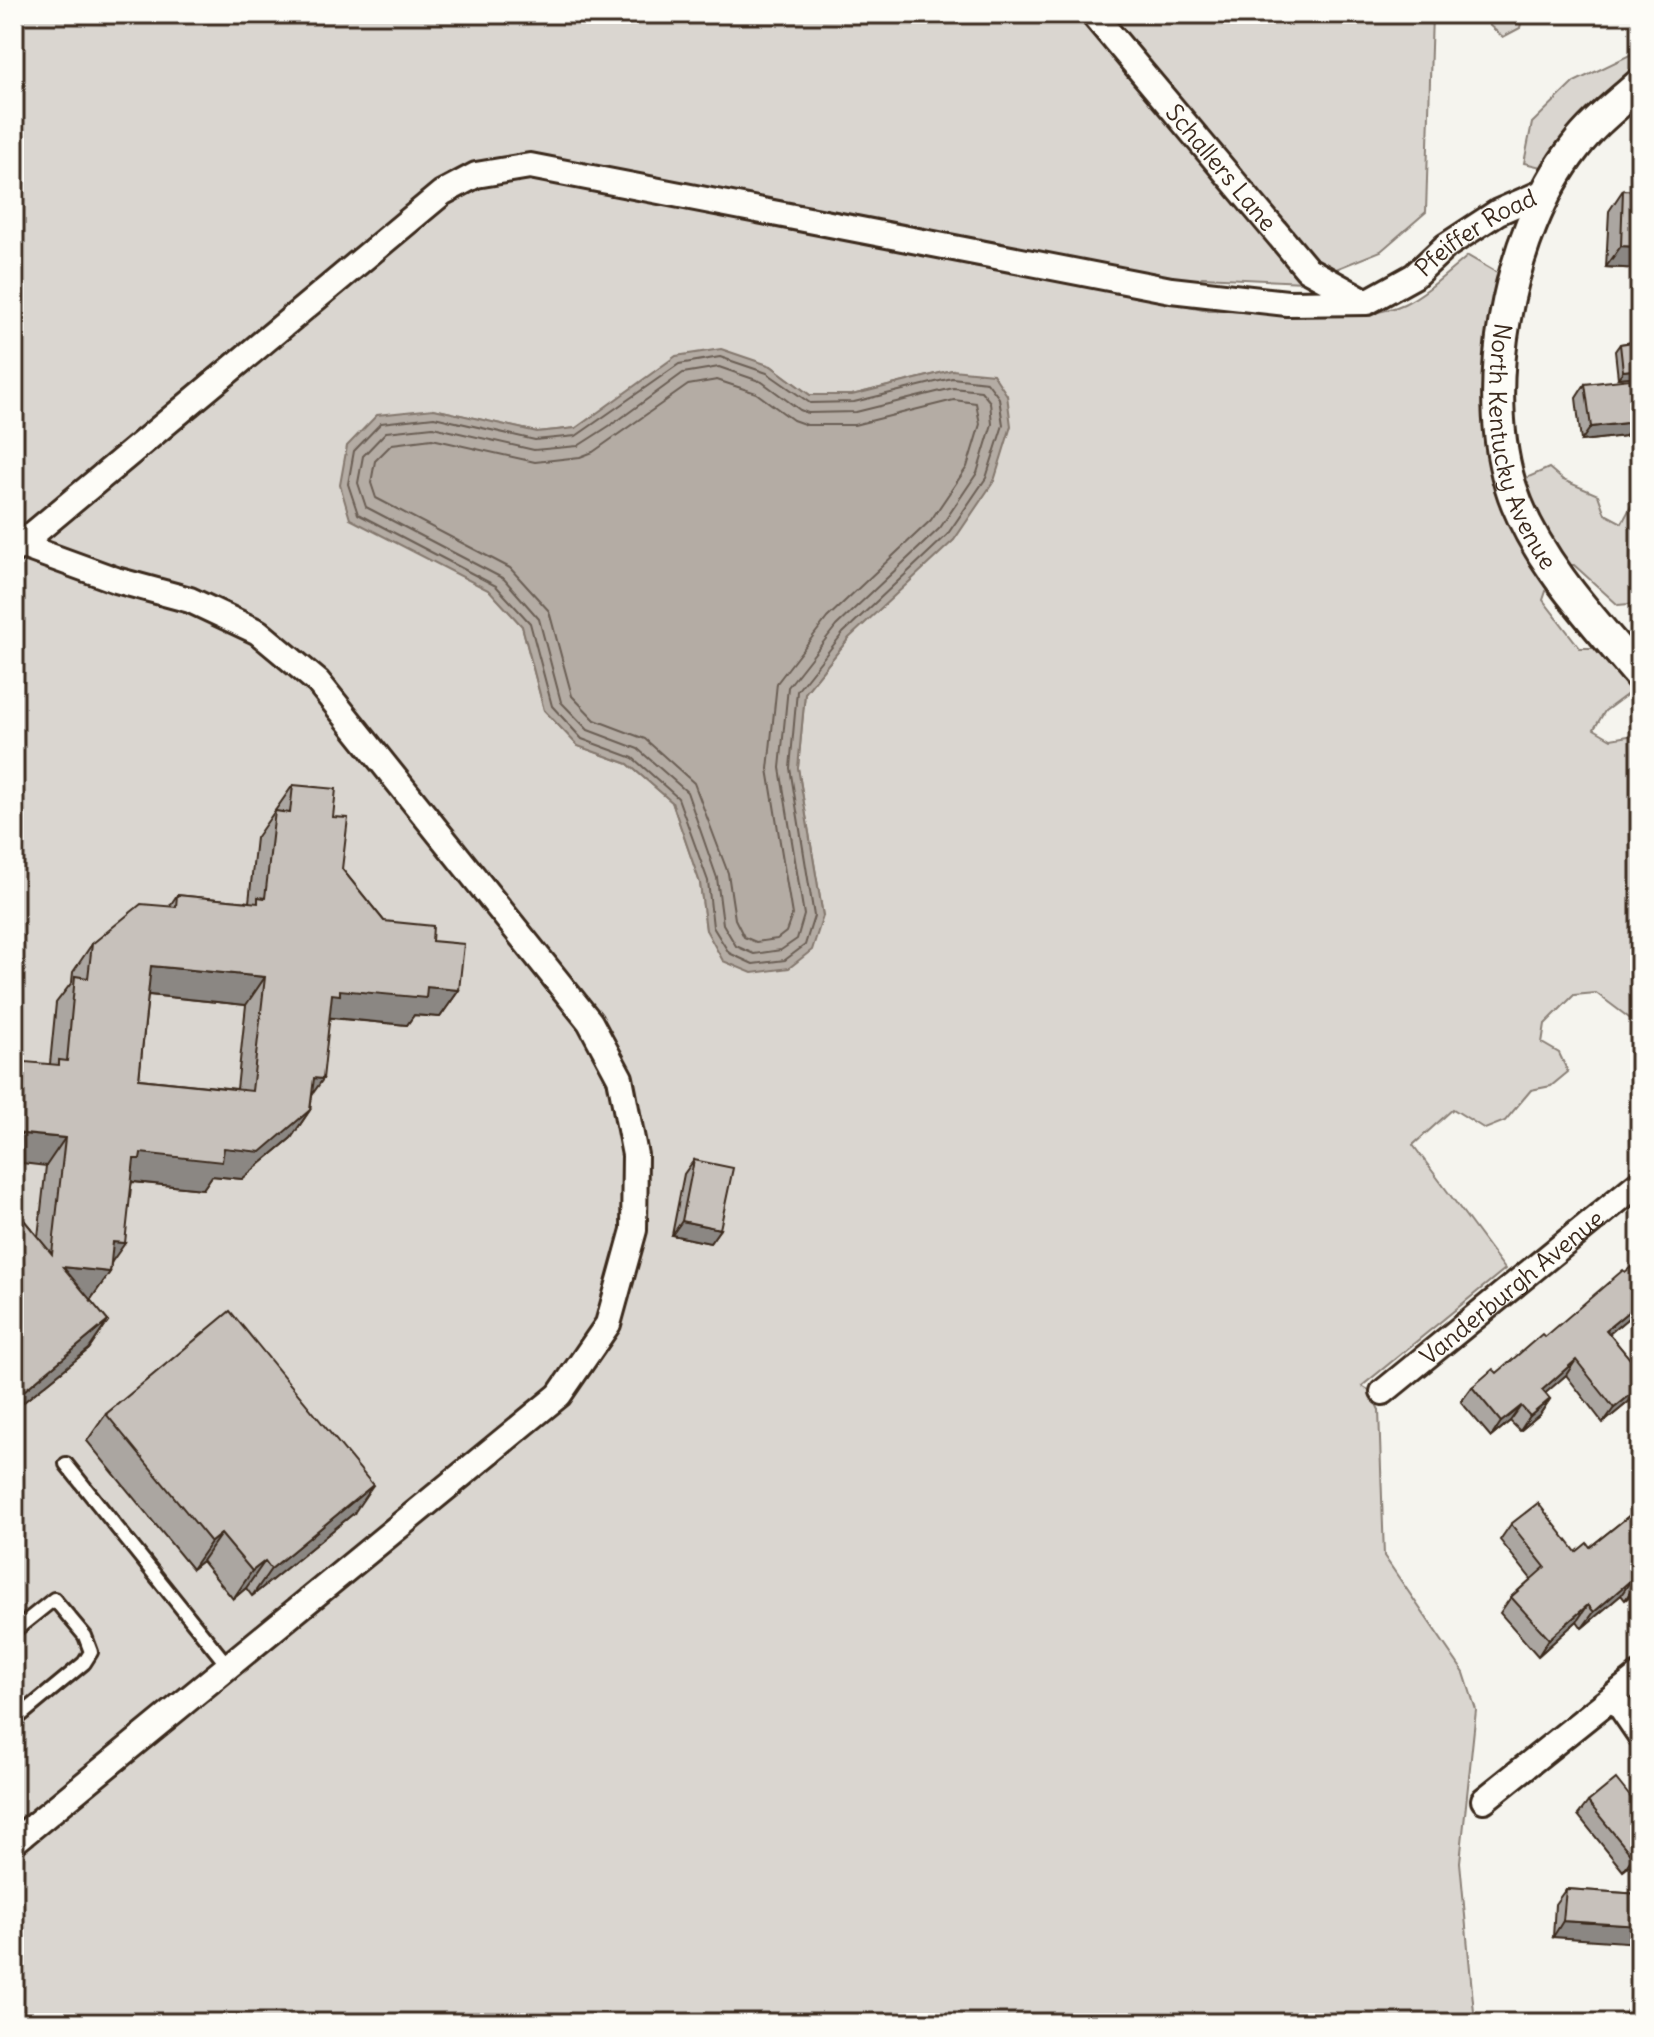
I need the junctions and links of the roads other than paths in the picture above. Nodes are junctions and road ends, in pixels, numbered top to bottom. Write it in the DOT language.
graph roads {
  1 [pos="1093,14"];
  2 [pos="1640,84"];
  3 [pos="1546,191"];
  4 [pos="1367,302"];
  5 [pos="17,548"];
  6 [pos="1640,676"];
  7 [pos="1640,1182"];
  8 [pos="1383,1392"];
  9 [pos="66,1464"];
  10 [pos="14,1631"];
  11 [pos="228,1666"];
  12 [pos="1640,1675"];
  13 [pos="1614,1697"];
  14 [pos="14,1721"];
  15 [pos="1640,1735"];
  16 [pos="1484,1800"];
  17 [pos="14,1842"];
  1 -- 4 [label="street, Schallers Lane"];
  2 -- 3 [label="street, Pfeiffer Road"];
  3 -- 4 [label="street, Pfeiffer Road"];
  3 -- 6 [label="street, North Kentucky Avenue"];
  4 -- 5 [label="street"];
  5 -- 11 [label="street"];
  7 -- 8 [label="street, Vanderburgh Avenue"];
  9 -- 11 [label="lane"];
  10 -- 14 [label="lane"];
  11 -- 17 [label="street"];
  12 -- 13 [label="street"];
  13 -- 15 [label="street"];
  13 -- 16 [label="street"];
}
